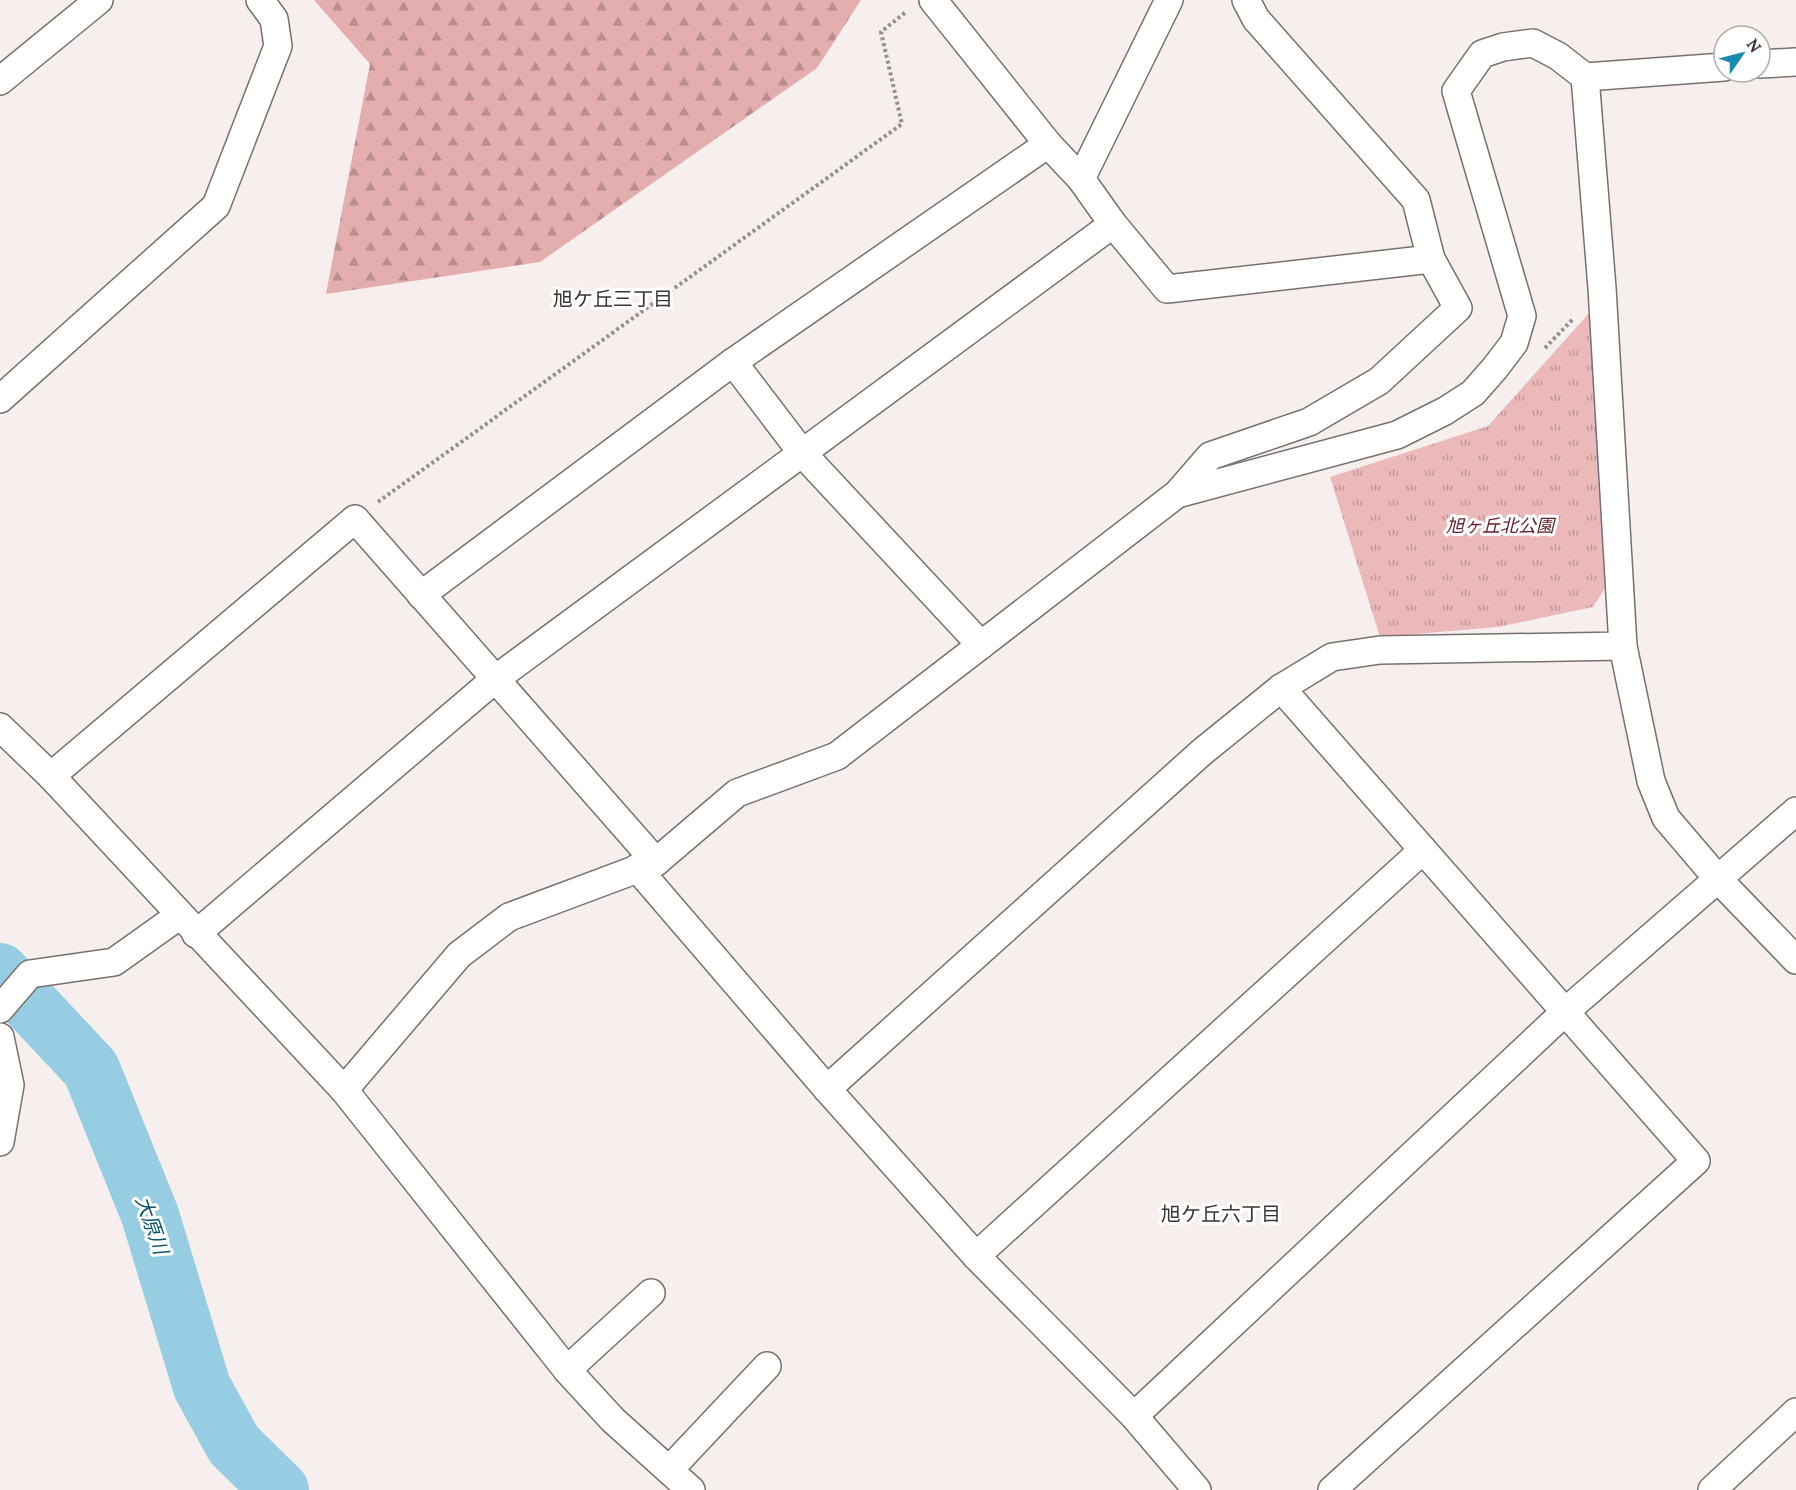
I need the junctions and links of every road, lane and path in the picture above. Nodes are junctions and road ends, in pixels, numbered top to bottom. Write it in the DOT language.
graph roads {
  1 [pos="99,0"];
  2 [pos="260,0"];
  3 [pos="1169,0"];
  4 [pos="1246,0"];
  5 [pos="923,3"];
  6 [pos="1796,62"];
  7 [pos="1772,63"];
  8 [pos="1712,68"];
  9 [pos="1585,77"];
  10 [pos="0,81"];
  11 [pos="1048,144"];
  12 [pos="1081,178"];
  13 [pos="1113,224"];
  14 [pos="1431,259"];
  15 [pos="1602,288"];
  16 [pos="1539,354"];
  17 [pos="733,362"];
  18 [pos="0,399"];
  19 [pos="803,454"];
  20 [pos="1177,494"];
  21 [pos="355,519"];
  22 [pos="421,595"];
  23 [pos="981,645"];
  24 [pos="1623,646"];
  25 [pos="494,680"];
  26 [pos="1281,688"];
  27 [pos="0,727"];
  28 [pos="51,776"];
  29 [pos="1796,811"];
  30 [pos="1423,850"];
  31 [pos="646,865"];
  32 [pos="1718,879"];
  33 [pos="188,925"];
  34 [pos="1796,960"];
  35 [pos="0,1009"];
  36 [pos="1566,1011"];
  37 [pos="0,1037"];
  38 [pos="827,1089"];
  39 [pos="344,1090"];
  40 [pos="0,1142"];
  41 [pos="976,1256"];
  42 [pos="651,1293"];
  43 [pos="767,1366"];
  44 [pos="567,1370"];
  45 [pos="1796,1412"];
  46 [pos="1134,1416"];
  47 [pos="669,1470"];
  48 [pos="691,1490"];
  49 [pos="1197,1490"];
  50 [pos="1332,1490"];
  51 [pos="1712,1490"];
  1 -- 10 [label="street"];
  2 -- 18 [label="street"];
  3 -- 12 [label="street"];
  4 -- 14 [label="street"];
  5 -- 11 [label="street"];
  5 -- 21 [label="path"];
  6 -- 7 [label="street"];
  8 -- 9 [label="street"];
  9 -- 15 [label="street"];
  9 -- 20 [label="street"];
  11 -- 12 [label="street"];
  11 -- 17 [label="street"];
  12 -- 13 [label="street"];
  13 -- 14 [label="street"];
  13 -- 19 [label="street"];
  14 -- 20 [label="street"];
  15 -- 16 [label="path"];
  15 -- 24 [label="street"];
  17 -- 19 [label="street"];
  17 -- 22 [label="street"];
  19 -- 23 [label="street"];
  19 -- 25 [label="street"];
  20 -- 23 [label="street"];
  21 -- 22 [label="street"];
  21 -- 28 [label="street"];
  22 -- 25 [label="street"];
  23 -- 31 [label="street"];
  24 -- 26 [label="street"];
  24 -- 32 [label="street"];
  25 -- 31 [label="street"];
  25 -- 33 [label="street"];
  26 -- 30 [label="street"];
  26 -- 38 [label="street"];
  27 -- 28 [label="street"];
  28 -- 33 [label="street"];
  29 -- 32 [label="street"];
  30 -- 36 [label="street"];
  30 -- 41 [label="street"];
  31 -- 38 [label="street"];
  31 -- 39 [label="street"];
  32 -- 34 [label="street"];
  32 -- 36 [label="street"];
  33 -- 35 [label="street"];
  33 -- 39 [label="street"];
  36 -- 46 [label="street"];
  36 -- 50 [label="street"];
  37 -- 40 [label="street"];
  38 -- 41 [label="street"];
  39 -- 44 [label="street"];
  41 -- 46 [label="street"];
  42 -- 44 [label="street"];
  43 -- 47 [label="street"];
  44 -- 47 [label="street"];
  45 -- 51 [label="street"];
  46 -- 49 [label="street"];
  47 -- 48 [label="street"];
}
